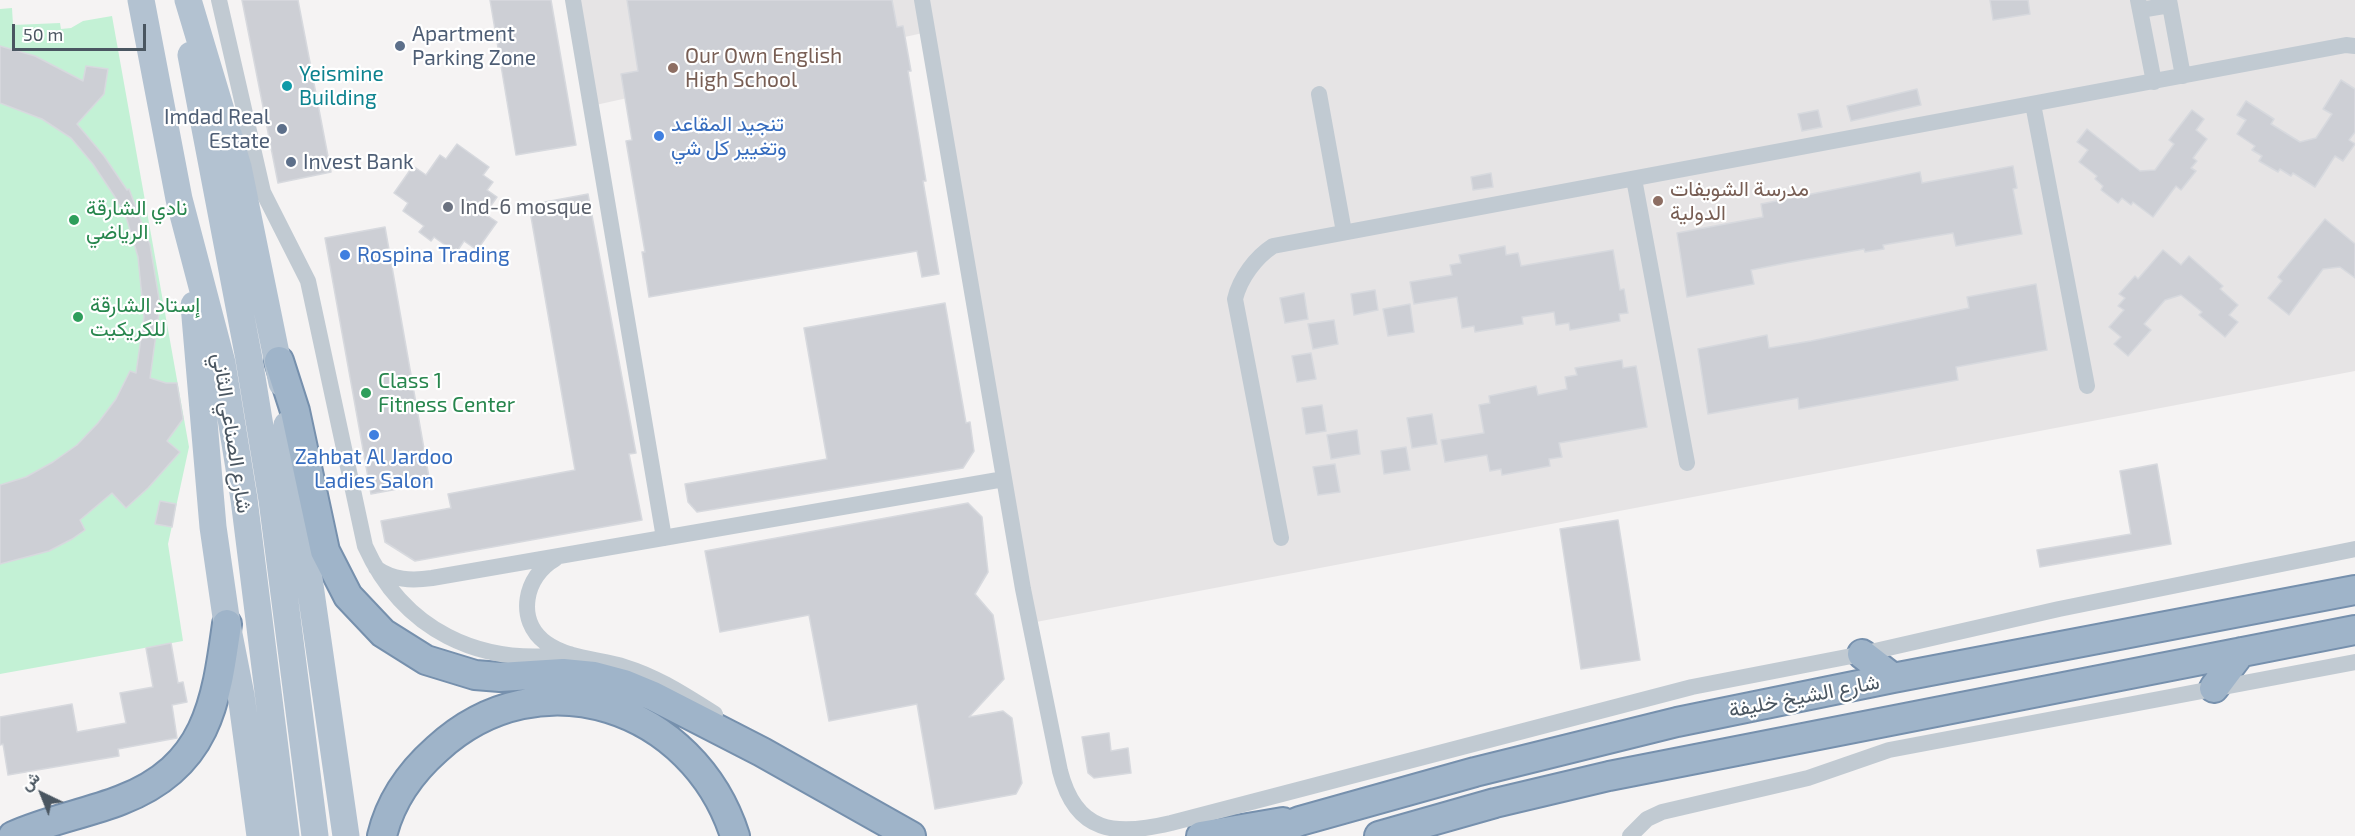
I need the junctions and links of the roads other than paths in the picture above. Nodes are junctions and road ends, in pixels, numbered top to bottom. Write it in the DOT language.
graph roads {
  1 [pos="141,0"];
  2 [pos="184,0"];
  3 [pos="188,0"];
  4 [pos="219,0"];
  5 [pos="573,0"];
  6 [pos="922,0"];
  7 [pos="2170,2"];
  8 [pos="2139,5"];
  9 [pos="2355,46"];
  10 [pos="2183,76"];
  11 [pos="2154,82"];
  12 [pos="1319,94"];
  13 [pos="2032,104"];
  14 [pos="1634,179"];
  15 [pos="179,200"];
  16 [pos="1344,232"];
  17 [pos="279,361"];
  18 [pos="2086,386"];
  19 [pos="1686,463"];
  20 [pos="1004,479"];
  21 [pos="664,538"];
  22 [pos="1281,538"];
  23 [pos="2355,549"];
  24 [pos="567,555"];
  25 [pos="375,567"];
  26 [pos="2355,590"];
  27 [pos="227,624"];
  28 [pos="2355,630"];
  29 [pos="2241,652"];
  30 [pos="570,654"];
  31 [pos="1862,654"];
  32 [pos="2355,662"];
  33 [pos="1893,678"];
  34 [pos="2214,688"];
  35 [pos="762,752"];
  36 [pos="1300,821"];
  37 [pos="1633,832"];
  38 [pos="13,836"];
  39 [pos="260,836"];
  40 [pos="286,836"];
  41 [pos="315,836"];
  42 [pos="346,836"];
  43 [pos="382,836"];
  44 [pos="735,836"];
  45 [pos="911,836"];
  46 [pos="1201,836"];
  47 [pos="1262,836"];
  48 [pos="1379,836"];
  1 -- 15 [label="main road, شارع الصناعي الثاني"];
  2 -- 41 [label="main road, شارع الصناعي الثاني"];
  3 -- 17 [label="main road"];
  4 -- 25 [label="street"];
  5 -- 21 [label="street"];
  6 -- 20 [label="street"];
  7 -- 8 [label="street"];
  7 -- 10 [label="street"];
  8 -- 11 [label="street"];
  9 -- 10 [label="street"];
  10 -- 11 [label="street"];
  11 -- 13 [label="street"];
  12 -- 16 [label="street"];
  13 -- 14 [label="street"];
  13 -- 18 [label="street"];
  14 -- 16 [label="street"];
  14 -- 19 [label="street"];
  15 -- 27 [label="main road"];
  15 -- 40 [label="main road, شارع الصناعي الثاني"];
  16 -- 22 [label="street"];
  17 -- 35 [label="highway"];
  17 -- 42 [label="main road"];
  20 -- 21 [label="street"];
  20 -- 31 [label="street"];
  21 -- 24 [label="street"];
  23 -- 31 [label="street"];
  24 -- 25 [label="street"];
  24 -- 30 [label="street"];
  25 -- 30 [label="street"];
  26 -- 33 [label="highway, شارع الشيخ خليفة"];
  27 -- 38 [label="highway"];
  27 -- 39 [label="main road"];
  28 -- 29 [label="highway, شارع الشيخ خليفة"];
  29 -- 34 [label="highway"];
  29 -- 48 [label="highway, شارع الشيخ خليفة"];
  30 -- 35 [label="street"];
  31 -- 33 [label="highway"];
  32 -- 34 [label="street"];
  33 -- 36 [label="highway, شارع الشيخ خليفة"];
  34 -- 37 [label="street"];
  35 -- 45 [label="highway"];
  36 -- 46 [label="highway"];
  36 -- 47 [label="highway, شارع الشيخ خليفة"];
  43 -- 44 [label="highway"];
}
